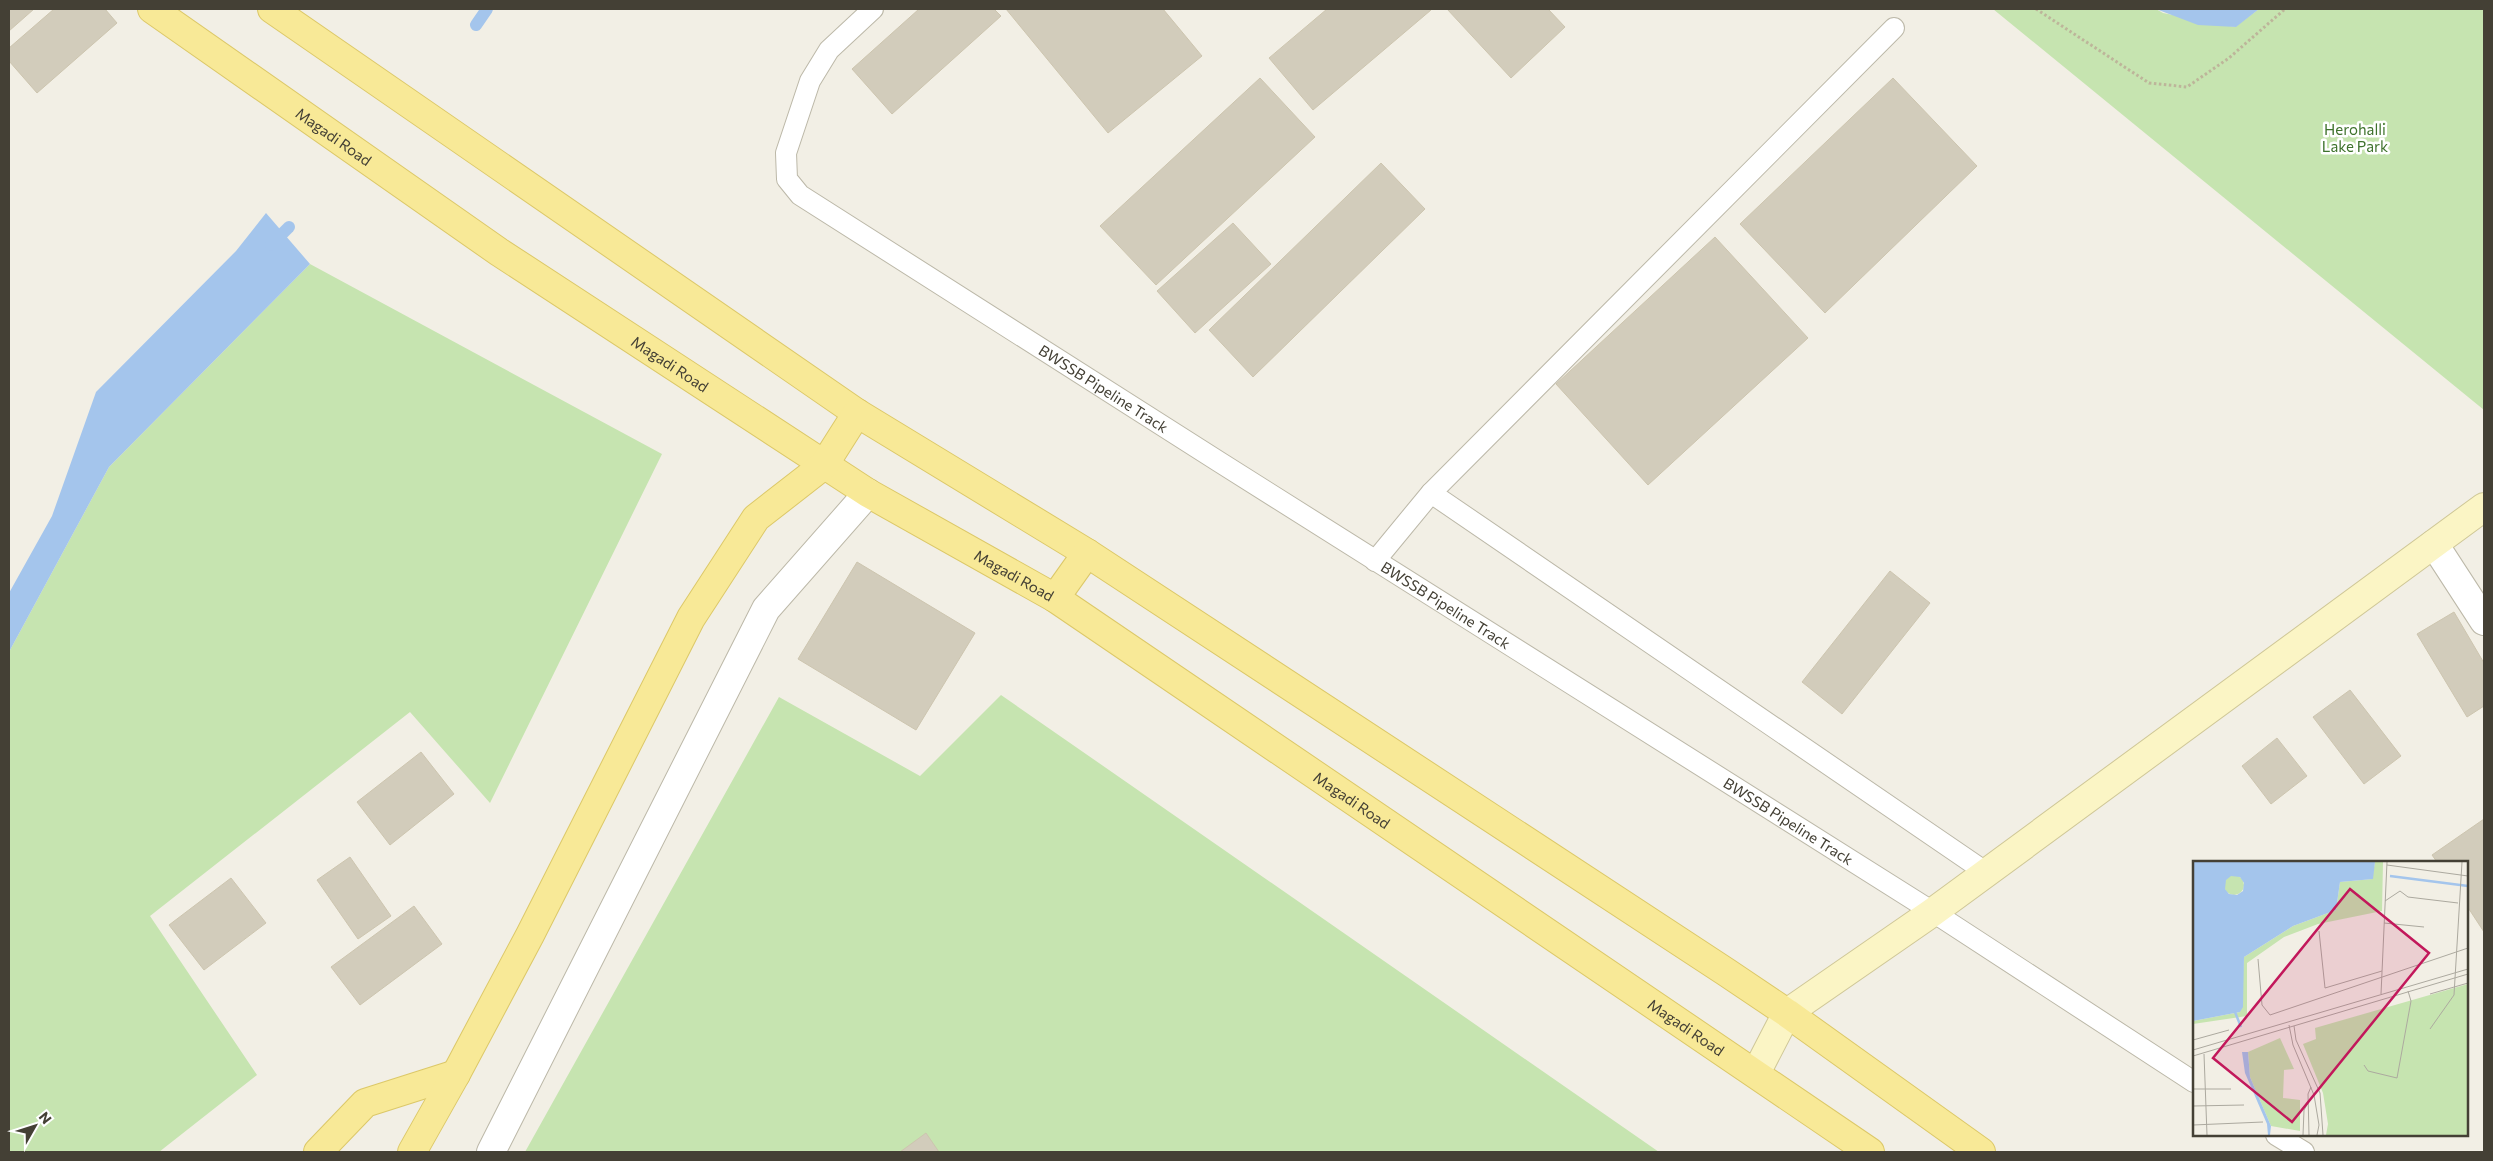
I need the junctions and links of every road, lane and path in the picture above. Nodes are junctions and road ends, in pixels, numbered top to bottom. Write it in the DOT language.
graph roads {
  1 [pos="152,9"];
  2 [pos="272,9"];
  3 [pos="873,9"];
  4 [pos="2036,9"];
  5 [pos="2285,9"];
  6 [pos="1894,28"];
  7 [pos="857,412"];
  8 [pos="824,465"];
  9 [pos="868,493"];
  10 [pos="1431,493"];
  11 [pos="2484,508"];
  12 [pos="2434,544"];
  13 [pos="1087,553"];
  14 [pos="1375,560"];
  15 [pos="1055,598"];
  16 [pos="2484,621"];
  17 [pos="1987,873"];
  18 [pos="1933,912"];
  19 [pos="1787,1013"];
  20 [pos="1756,1073"];
  21 [pos="456,1074"];
  22 [pos="2193,1081"];
  23 [pos="2278,1136"];
  24 [pos="318,1152"];
  25 [pos="412,1152"];
  26 [pos="491,1152"];
  27 [pos="1870,1152"];
  28 [pos="1981,1152"];
  29 [pos="2304,1152"];
  1 -- 8 [label="main road, Magadi Road"];
  2 -- 7 [label="main road"];
  3 -- 14 [label="lane, BWSSB Pipeline Track"];
  4 -- 5 [label="path"];
  6 -- 10 [label="lane"];
  7 -- 8 [label="main road"];
  7 -- 13 [label="main road"];
  8 -- 9 [label="main road, Magadi Road"];
  8 -- 21 [label="main road"];
  9 -- 15 [label="main road, Magadi Road"];
  9 -- 26 [label="street"];
  10 -- 14 [label="lane"];
  10 -- 17 [label="lane"];
  11 -- 12 [label="main road"];
  12 -- 16 [label="street"];
  12 -- 17 [label="main road"];
  13 -- 15 [label="main road"];
  13 -- 19 [label="main road"];
  14 -- 18 [label="lane, BWSSB Pipeline Track"];
  15 -- 20 [label="main road, Magadi Road"];
  17 -- 18 [label="main road"];
  18 -- 19 [label="main road"];
  18 -- 22 [label="lane, BWSSB Pipeline Track"];
  19 -- 20 [label="main road"];
  19 -- 28 [label="main road"];
  20 -- 27 [label="main road, Magadi Road"];
  21 -- 24 [label="main road"];
  21 -- 25 [label="main road"];
  23 -- 29 [label="lane"];
}
